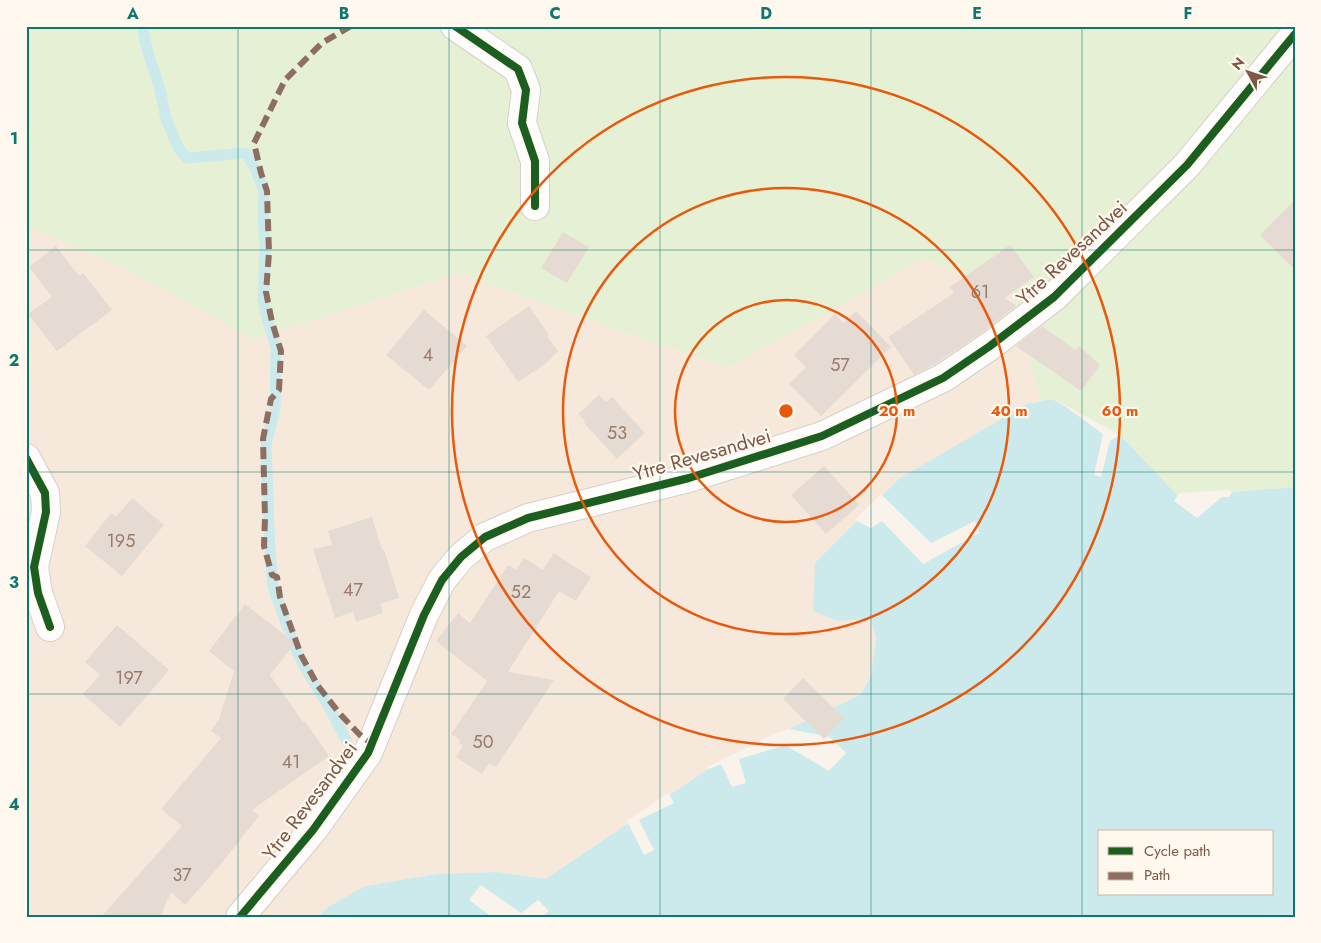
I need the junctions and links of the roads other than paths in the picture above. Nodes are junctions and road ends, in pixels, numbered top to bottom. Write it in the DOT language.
graph roads {
  1 [pos="455,26"];
  2 [pos="1295,34"];
  3 [pos="535,206"];
  4 [pos="26,458"];
  5 [pos="50,627"];
  6 [pos="240,917"];
  1 -- 3 [label="street"];
  2 -- 6 [label="street, Ytre Revesandvei"];
  4 -- 5 [label="street"];
}
